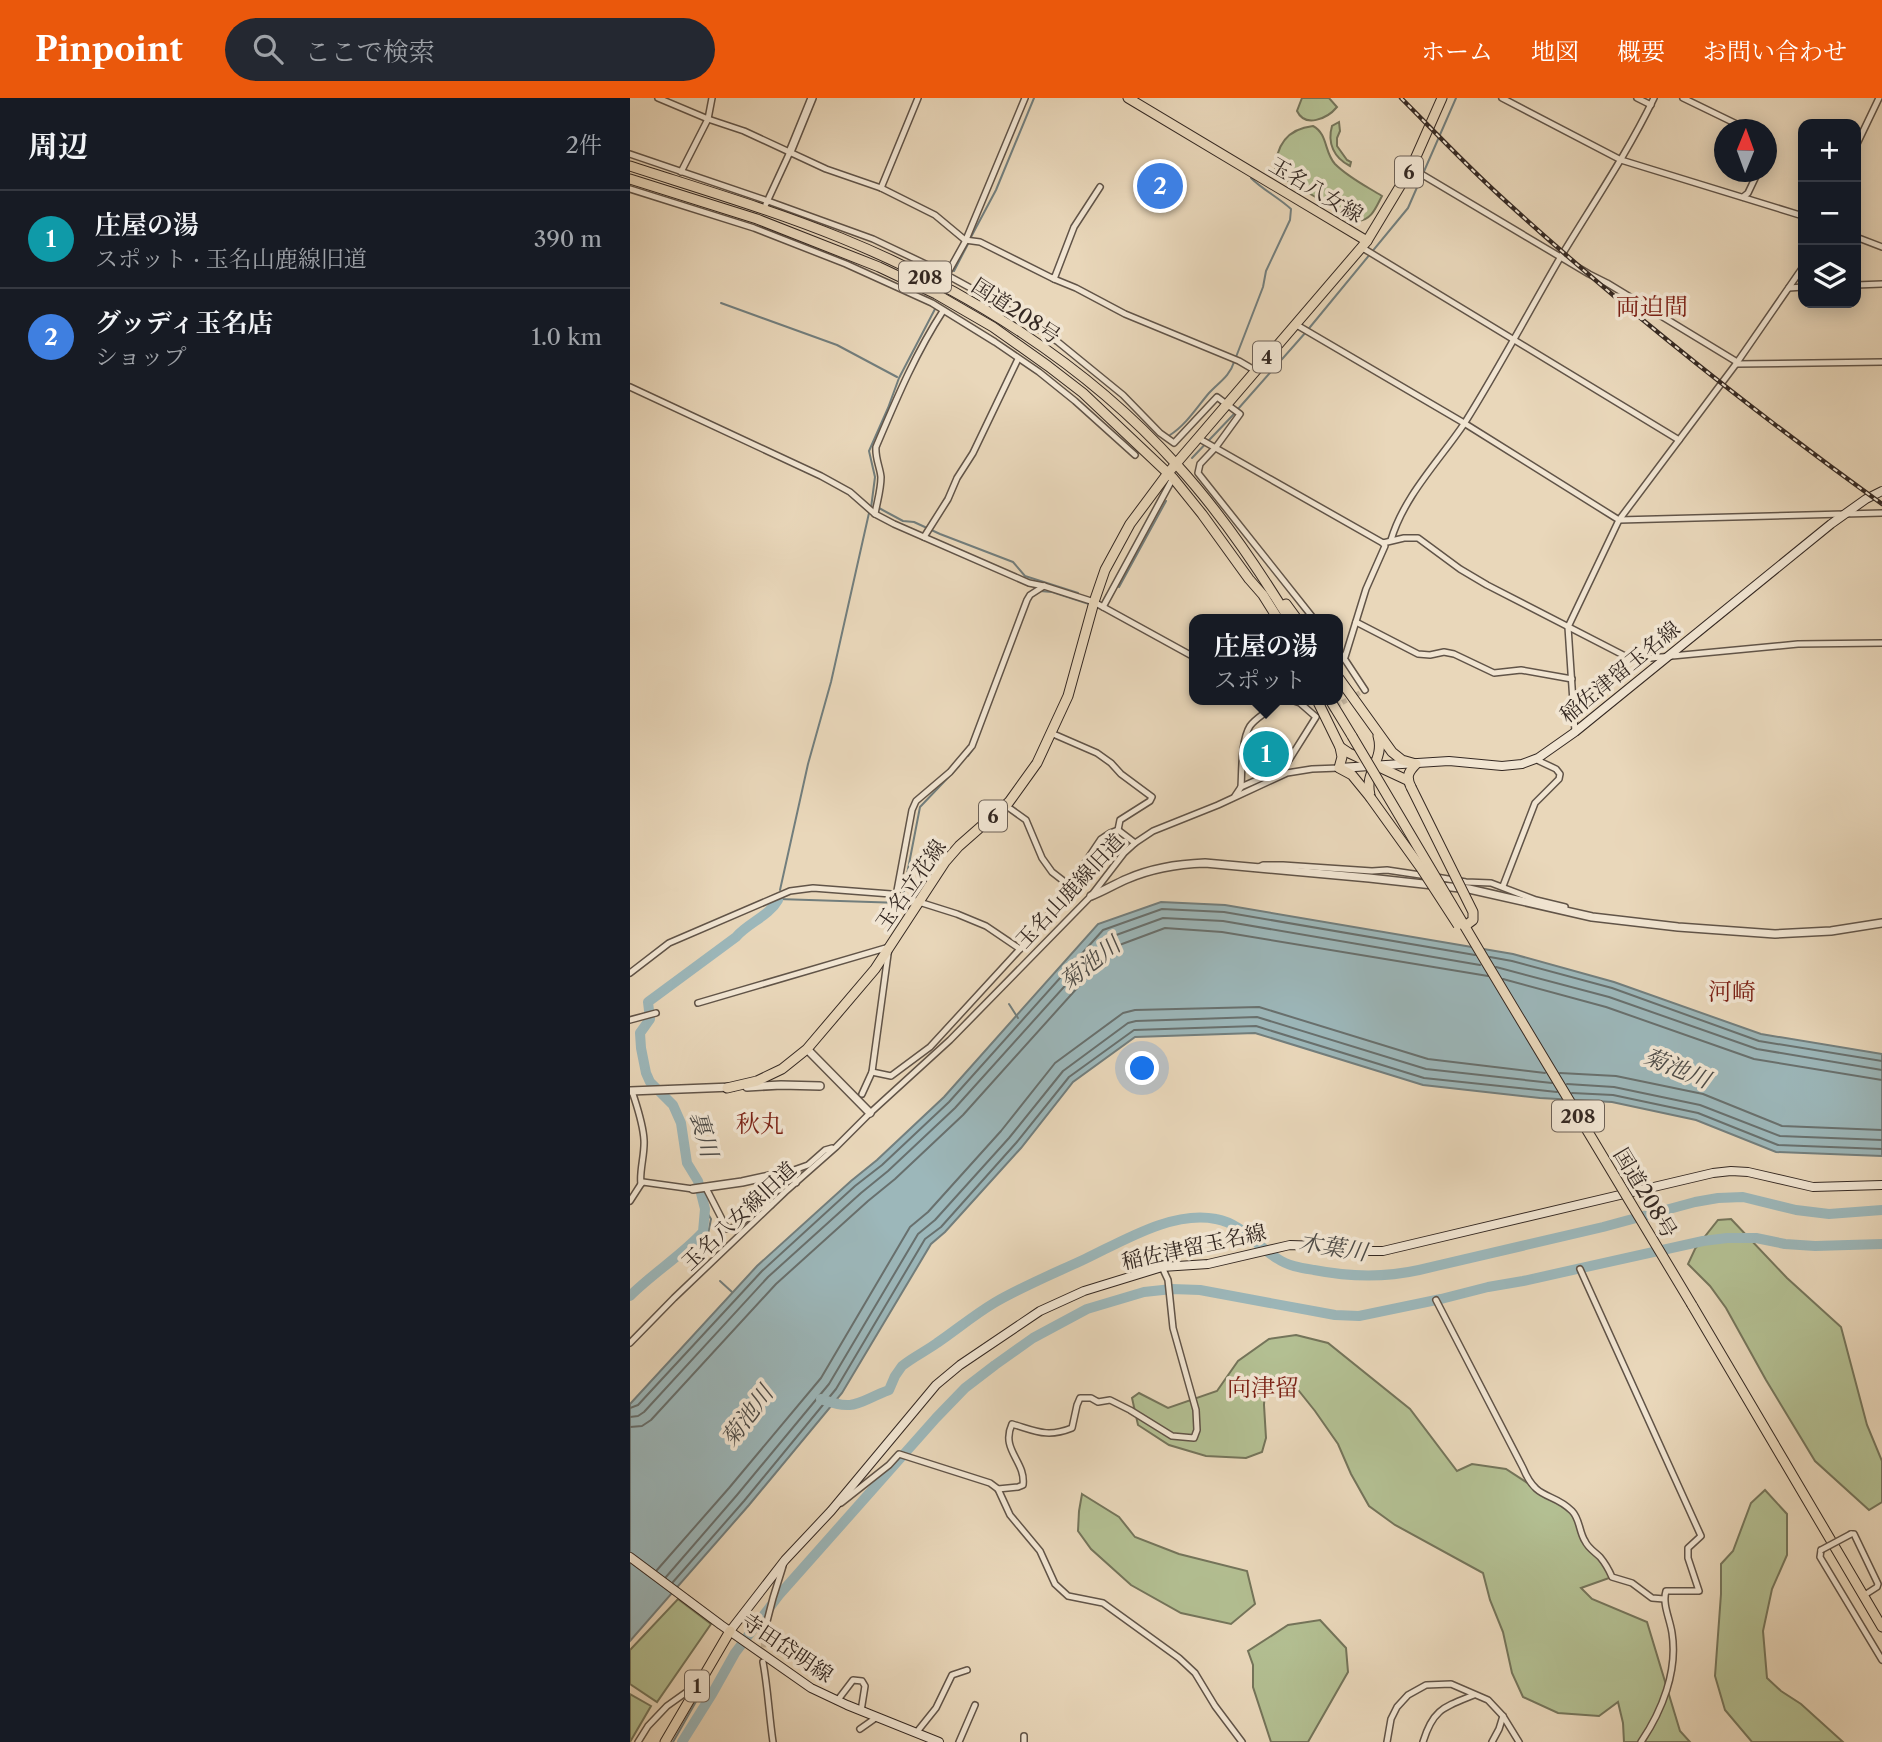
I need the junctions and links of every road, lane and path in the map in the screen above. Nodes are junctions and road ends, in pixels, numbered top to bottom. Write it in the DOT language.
graph roads {
  1 [pos="659,98"];
  2 [pos="712,98"];
  3 [pos="812,98"];
  4 [pos="918,98"];
  5 [pos="1024,98"];
  6 [pos="1128,98"];
  7 [pos="1442,98"];
  8 [pos="1502,98"];
  9 [pos="1637,98"];
  10 [pos="1654,98"];
  11 [pos="1684,98"];
  12 [pos="1879,98"];
  13 [pos="1651,105"];
  14 [pos="1726,119"];
  15 [pos="708,120"];
  16 [pos="1861,136"];
  17 [pos="790,152"];
  18 [pos="630,154"];
  19 [pos="1621,160"];
  20 [pos="630,166"];
  21 [pos="1410,168"];
  22 [pos="681,172"];
  23 [pos="630,178"];
  24 [pos="1753,182"];
  25 [pos="1100,187"];
  26 [pos="881,188"];
  27 [pos="630,189"];
  28 [pos="1743,197"];
  29 [pos="765,205"];
  30 [pos="1798,214"];
  31 [pos="755,224"];
  32 [pos="1861,239"];
  33 [pos="965,240"];
  34 [pos="1366,247"];
  35 [pos="1882,247"];
  36 [pos="1561,257"];
  37 [pos="1798,274"];
  38 [pos="946,275"];
  39 [pos="1054,279"];
  40 [pos="1882,284"];
  41 [pos="941,285"];
  42 [pos="1861,285"];
  43 [pos="1798,287"];
  44 [pos="1789,288"];
  45 [pos="934,299"];
  46 [pos="943,311"];
  47 [pos="1295,324"];
  48 [pos="1513,339"];
  49 [pos="1018,359"];
  50 [pos="1882,362"];
  51 [pos="1737,363"];
  52 [pos="1256,372"];
  53 [pos="630,387"];
  54 [pos="1227,404"];
  55 [pos="1464,423"];
  56 [pos="1198,438"];
  57 [pos="1679,440"];
  58 [pos="1216,447"];
  59 [pos="1135,455"];
  60 [pos="1176,464"];
  61 [pos="1170,475"];
  62 [pos="1882,491"];
  63 [pos="874,513"];
  64 [pos="1846,513"];
  65 [pos="1882,513"];
  66 [pos="1619,520"];
  67 [pos="925,537"];
  68 [pos="1391,540"];
  69 [pos="1383,543"];
  70 [pos="1253,561"];
  71 [pos="1044,586"];
  72 [pos="1098,605"];
  73 [pos="1273,614"];
  74 [pos="1286,614"];
  75 [pos="1293,614"];
  76 [pos="1310,614"];
  77 [pos="1356,622"];
  78 [pos="1569,627"];
  79 [pos="1882,643"];
  80 [pos="1189,654"];
  81 [pos="1343,655"];
  82 [pos="1669,656"];
  83 [pos="1345,657"];
  84 [pos="1572,679"];
  85 [pos="1343,684"];
  86 [pos="1364,690"];
  87 [pos="1274,705"];
  88 [pos="1302,705"];
  89 [pos="1319,705"];
  90 [pos="1333,705"];
  91 [pos="1377,730"];
  92 [pos="1575,732"];
  93 [pos="1051,733"];
  94 [pos="1340,747"];
  95 [pos="1538,758"];
  96 [pos="1416,764"];
  97 [pos="1375,765"];
  98 [pos="1339,768"];
  99 [pos="1409,783"];
  100 [pos="1241,787"];
  101 [pos="1234,796"];
  102 [pos="1370,797"];
  103 [pos="1005,805"];
  104 [pos="1118,830"];
  105 [pos="1135,843"];
  106 [pos="1256,868"];
  107 [pos="1070,886"];
  108 [pos="1503,886"];
  109 [pos="896,896"];
  110 [pos="1091,896"];
  111 [pos="923,903"];
  112 [pos="1572,913"];
  113 [pos="1882,923"];
  114 [pos="1465,926"];
  115 [pos="889,947"];
  116 [pos="1020,950"];
  117 [pos="1483,957"];
  118 [pos="630,973"];
  119 [pos="698,1003"];
  120 [pos="656,1013"];
  121 [pos="633,1019"];
  122 [pos="807,1049"];
  123 [pos="872,1072"];
  124 [pos="820,1086"];
  125 [pos="727,1088"];
  126 [pos="631,1091"];
  127 [pos="862,1094"];
  128 [pos="870,1113"];
  129 [pos="836,1147"];
  130 [pos="791,1171"];
  131 [pos="796,1183"];
  132 [pos="641,1184"];
  133 [pos="1882,1185"];
  134 [pos="705,1188"];
  135 [pos="693,1189"];
  136 [pos="630,1201"];
  137 [pos="771,1205"];
  138 [pos="1162,1267"];
  139 [pos="1580,1269"];
  140 [pos="1436,1300"];
  141 [pos="630,1343"];
  142 [pos="998,1489"];
  143 [pos="831,1511"];
  144 [pos="630,1557"];
  145 [pos="785,1559"];
  146 [pos="1863,1596"];
  147 [pos="1664,1599"];
  148 [pos="1882,1627"];
  149 [pos="730,1631"];
  150 [pos="764,1633"];
  151 [pos="1882,1660"];
  152 [pos="763,1662"];
  153 [pos="967,1670"];
  154 [pos="700,1682"];
  155 [pos="1474,1695"];
  156 [pos="837,1701"];
  157 [pos="975,1705"];
  158 [pos="862,1711"];
  159 [pos="1503,1716"];
  160 [pos="877,1717"];
  161 [pos="860,1729"];
  162 [pos="916,1733"];
  163 [pos="638,1742"];
  164 [pos="665,1742"];
  165 [pos="773,1742"];
  166 [pos="939,1742"];
  167 [pos="959,1742"];
  168 [pos="1242,1742"];
  169 [pos="1387,1742"];
  170 [pos="1423,1742"];
  171 [pos="1492,1742"];
  172 [pos="1519,1742"];
  173 [pos="1641,1742"];
  1 -- 15 [label="street"];
  2 -- 15 [label="street"];
  3 -- 17 [label="street"];
  4 -- 26 [label="street"];
  5 -- 33 [label="street"];
  6 -- 34 [label="main road, 玉名八女線"];
  7 -- 21 [label="main road, 6"];
  8 -- 19 [label="street"];
  9 -- 13 [label="street"];
  10 -- 13 [label="street"];
  11 -- 14 [label="street"];
  12 -- 16 [label="street"];
  13 -- 19 [label="street"];
  15 -- 17 [label="street"];
  15 -- 22 [label="street"];
  17 -- 26 [label="street"];
  17 -- 29 [label="street"];
  18 -- 22 [label="street"];
  19 -- 28 [label="street"];
  19 -- 36 [label="street"];
  20 -- 29 [label="main road, 国道208号 / 208"];
  21 -- 34 [label="main road, 6"];
  21 -- 36 [label="street"];
  22 -- 29 [label="street"];
  23 -- 31 [label="main road, 国道208号 / 208"];
  24 -- 28 [label="street"];
  25 -- 39 [label="street"];
  26 -- 33 [label="street"];
  27 -- 31 [label="street"];
  28 -- 30 [label="street"];
  29 -- 31 [label="street"];
  29 -- 38 [label="street"];
  29 -- 41 [label="main road, 国道208号 / 208"];
  31 -- 45 [label="main road, 国道208号 / 208"];
  32 -- 35 [label="street"];
  33 -- 38 [label="street"];
  33 -- 39 [label="street"];
  34 -- 47 [label="main road, 玉名八女線 / 4"];
  34 -- 48 [label="street"];
  36 -- 48 [label="street"];
  36 -- 51 [label="street"];
  37 -- 44 [label="street"];
  38 -- 41 [label="street"];
  38 -- 54 [label="street"];
  39 -- 52 [label="street"];
  40 -- 42 [label="street"];
  41 -- 45 [label="street"];
  41 -- 60 [label="main road, 国道208号 / 208"];
  43 -- 44 [label="street"];
  44 -- 51 [label="street"];
  45 -- 46 [label="street"];
  45 -- 61 [label="main road, 国道208号 / 208"];
  46 -- 49 [label="street"];
  46 -- 63 [label="street"];
  47 -- 52 [label="main road, 玉名八女線 / 4"];
  47 -- 55 [label="street"];
  48 -- 55 [label="street"];
  48 -- 57 [label="street"];
  49 -- 59 [label="street"];
  49 -- 67 [label="street"];
  50 -- 51 [label="street"];
  51 -- 57 [label="street"];
  52 -- 54 [label="main road, 玉名八女線 / 4"];
  53 -- 63 [label="street"];
  54 -- 56 [label="main road, 玉名八女線 / 4"];
  54 -- 58 [label="street"];
  55 -- 66 [label="street"];
  55 -- 68 [label="street"];
  56 -- 58 [label="street"];
  56 -- 60 [label="main road, 玉名八女線 / 4"];
  57 -- 66 [label="street"];
  58 -- 69 [label="street"];
  58 -- 76 [label="street"];
  60 -- 61 [label="main road, 玉名八女線 / 4"];
  60 -- 70 [label="main road, 国道208号 / 208"];
  61 -- 72 [label="street"];
  61 -- 72 [label="main road, 玉名立花線 / 6"];
  61 -- 73 [label="main road, 国道208号 / 208"];
  62 -- 64 [label="main road, 稲佐津留玉名線"];
  63 -- 67 [label="street"];
  64 -- 65 [label="street"];
  64 -- 66 [label="street"];
  64 -- 82 [label="main road, 稲佐津留玉名線"];
  66 -- 78 [label="street"];
  67 -- 71 [label="street"];
  68 -- 69 [label="street"];
  68 -- 78 [label="street"];
  69 -- 77 [label="street"];
  70 -- 74 [label="main road, 国道208号 / 208"];
  70 -- 75 [label="main road"];
  71 -- 72 [label="street"];
  71 -- 109 [label="street"];
  72 -- 80 [label="street"];
  72 -- 93 [label="main road, 玉名立花線 / 6"];
  77 -- 83 [label="street"];
  77 -- 84 [label="street"];
  78 -- 82 [label="street"];
  78 -- 84 [label="street"];
  79 -- 82 [label="street"];
  81 -- 83 [label="street"];
  82 -- 92 [label="main road, 稲佐津留玉名線"];
  83 -- 86 [label="street"];
  84 -- 92 [label="street"];
  85 -- 91 [label="main road"];
  87 -- 100 [label="street"];
  88 -- 100 [label="street"];
  89 -- 94 [label="main road"];
  90 -- 114 [label="main road, 国道208号 / 208, bridge"];
  91 -- 96 [label="main road"];
  91 -- 97 [label="main road"];
  92 -- 95 [label="main road, 稲佐津留玉名線"];
  93 -- 103 [label="main road, 玉名立花線 / 6"];
  93 -- 104 [label="street"];
  94 -- 97 [label="main road"];
  94 -- 98 [label="main road"];
  95 -- 96 [label="main road, 稲佐津留玉名線"];
  95 -- 108 [label="street"];
  96 -- 97 [label="main road, 稲佐津留玉名線"];
  96 -- 99 [label="main road"];
  97 -- 98 [label="main road, 稲佐津留玉名線"];
  97 -- 99 [label="main road"];
  97 -- 102 [label="main road"];
  98 -- 101 [label="street, 玉名山鹿線旧道"];
  98 -- 102 [label="main road"];
  99 -- 114 [label="main road, bridge"];
  100 -- 101 [label="street"];
  101 -- 105 [label="street, 玉名山鹿線旧道"];
  102 -- 117 [label="main road, bridge"];
  103 -- 107 [label="street"];
  103 -- 111 [label="main road, 玉名立花線 / 6"];
  104 -- 105 [label="street"];
  104 -- 107 [label="street"];
  105 -- 110 [label="street, 玉名山鹿線旧道"];
  106 -- 108 [label="street"];
  106 -- 110 [label="street"];
  106 -- 112 [label="street"];
  107 -- 116 [label="street"];
  108 -- 112 [label="street"];
  109 -- 111 [label="street"];
  109 -- 118 [label="street"];
  110 -- 128 [label="street, 玉名山鹿線旧道"];
  111 -- 115 [label="main road, 玉名立花線 / 6"];
  111 -- 116 [label="street"];
  112 -- 113 [label="street"];
  114 -- 117 [label="main road, 国道208号 / 208, bridge"];
  115 -- 119 [label="street"];
  115 -- 122 [label="main road, 玉名立花線 / 6"];
  115 -- 123 [label="street"];
  116 -- 123 [label="street"];
  117 -- 146 [label="main road, 国道208号 / 208, bridge"];
  120 -- 121 [label="street"];
  122 -- 125 [label="main road, 玉名立花線 / 6"];
  122 -- 128 [label="street"];
  123 -- 127 [label="street"];
  124 -- 125 [label="street"];
  125 -- 126 [label="street"];
  126 -- 132 [label="street"];
  128 -- 129 [label="street, 玉名八女線旧道"];
  129 -- 130 [label="street"];
  129 -- 131 [label="street, 玉名八女線旧道"];
  130 -- 131 [label="street"];
  130 -- 134 [label="street"];
  131 -- 137 [label="street, 玉名八女線旧道"];
  132 -- 135 [label="street"];
  132 -- 136 [label="street"];
  133 -- 138 [label="main road, 稲佐津留玉名線"];
  134 -- 135 [label="street"];
  134 -- 137 [label="street"];
  137 -- 141 [label="street, 玉名八女線旧道"];
  138 -- 142 [label="street"];
  138 -- 143 [label="main road, 稲佐津留玉名線"];
  139 -- 147 [label="street"];
  140 -- 147 [label="street"];
  142 -- 143 [label="street"];
  142 -- 168 [label="street"];
  143 -- 145 [label="main road, 稲佐津留玉名線"];
  144 -- 149 [label="main road, 寺田岱明線"];
  145 -- 149 [label="main road, 稲佐津留玉名線"];
  145 -- 150 [label="street"];
  146 -- 148 [label="main road, 国道208号 / 208"];
  146 -- 151 [label="street, bridge"];
  147 -- 173 [label="street"];
  149 -- 154 [label="main road, 1"];
  149 -- 156 [label="main road, 寺田岱明線"];
  152 -- 165 [label="street"];
  153 -- 162 [label="street"];
  154 -- 163 [label="street"];
  154 -- 164 [label="main road, 1"];
  155 -- 159 [label="street"];
  155 -- 169 [label="street"];
  155 -- 170 [label="street"];
  156 -- 158 [label="main road, 寺田岱明線"];
  156 -- 158 [label="street"];
  157 -- 167 [label="street"];
  158 -- 160 [label="main road, 寺田岱明線"];
  159 -- 171 [label="street"];
  159 -- 172 [label="street"];
  160 -- 161 [label="street"];
  160 -- 162 [label="main road, 寺田岱明線"];
  162 -- 166 [label="main road, 寺田岱明線"];
}
